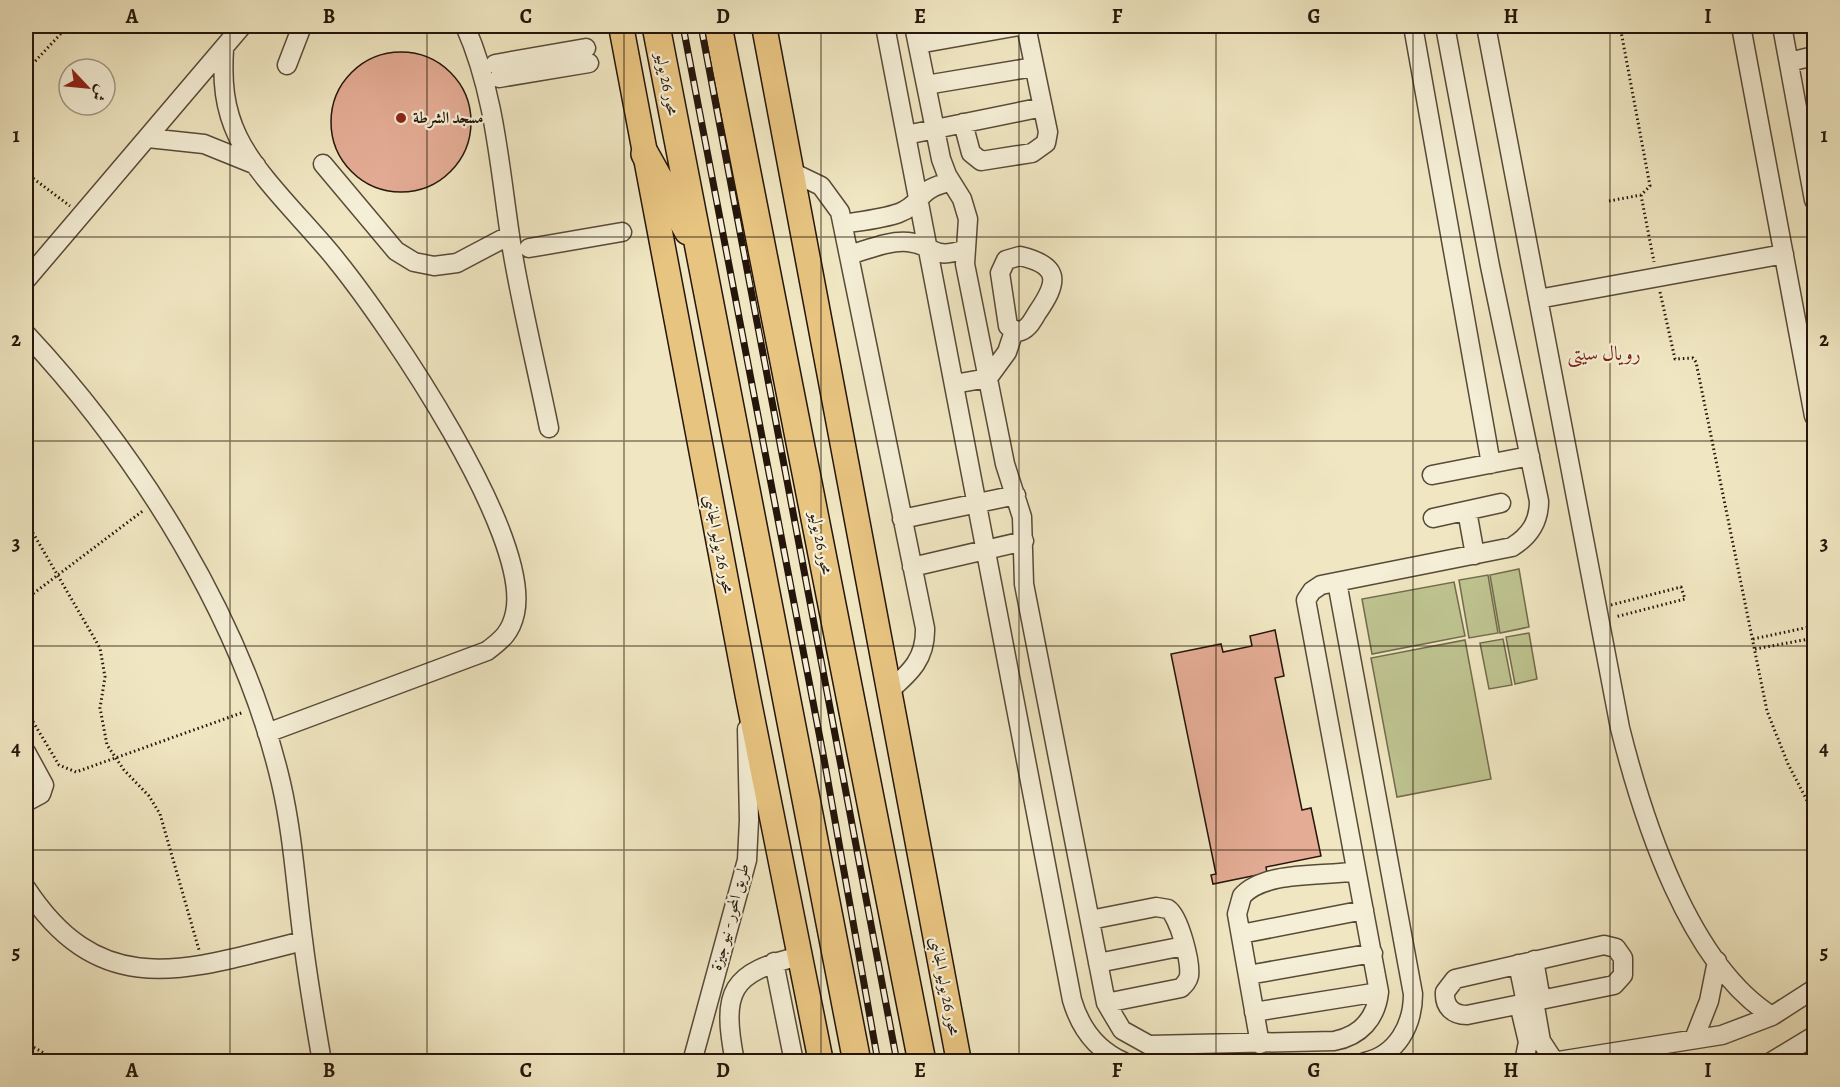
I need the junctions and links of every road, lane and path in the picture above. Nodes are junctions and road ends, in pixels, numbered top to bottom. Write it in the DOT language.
graph roads {
  1 [pos="68,26"];
  2 [pos="242,26"];
  3 [pos="302,26"];
  4 [pos="465,26"];
  5 [pos="621,26"];
  6 [pos="656,26"];
  7 [pos="718,26"];
  8 [pos="764,26"];
  9 [pos="885,26"];
  10 [pos="914,26"];
  11 [pos="1019,26"];
  12 [pos="1026,26"];
  13 [pos="1413,26"];
  14 [pos="1445,26"];
  15 [pos="1486,26"];
  16 [pos="1620,26"];
  17 [pos="1741,26"];
  18 [pos="1782,26"];
  19 [pos="26,32"];
  20 [pos="918,44"];
  21 [pos="224,49"];
  22 [pos="587,55"];
  23 [pos="1815,56"];
  24 [pos="1789,62"];
  25 [pos="287,65"];
  26 [pos="1034,67"];
  27 [pos="26,71"];
  28 [pos="497,71"];
  29 [pos="1458,88"];
  30 [pos="928,92"];
  31 [pos="1426,94"];
  32 [pos="900,103"];
  33 [pos="1042,107"];
  34 [pos="963,123"];
  35 [pos="934,128"];
  36 [pos="906,135"];
  37 [pos="148,138"];
  38 [pos="645,154"];
  39 [pos="323,164"];
  40 [pos="256,165"];
  41 [pos="792,172"];
  42 [pos="26,173"];
  43 [pos="951,183"];
  44 [pos="1641,195"];
  45 [pos="918,199"];
  46 [pos="1815,200"];
  47 [pos="1609,201"];
  48 [pos="82,215"];
  49 [pos="843,224"];
  50 [pos="622,232"];
  51 [pos="510,235"];
  52 [pos="529,248"];
  53 [pos="966,249"];
  54 [pos="928,250"];
  55 [pos="700,254"];
  56 [pos="1784,254"];
  57 [pos="849,255"];
  58 [pos="1490,266"];
  59 [pos="1459,272"];
  60 [pos="1657,277"];
  61 [pos="26,280"];
  62 [pos="1538,299"];
  63 [pos="1014,331"];
  64 [pos="26,334"];
  65 [pos="988,378"];
  66 [pos="954,384"];
  67 [pos="1815,416"];
  68 [pos="549,428"];
  69 [pos="1530,456"];
  70 [pos="1491,464"];
  71 [pos="1432,475"];
  72 [pos="1016,495"];
  73 [pos="156,501"];
  74 [pos="977,503"];
  75 [pos="1501,503"];
  76 [pos="1467,511"];
  77 [pos="1433,518"];
  78 [pos="903,519"];
  79 [pos="26,521"];
  80 [pos="1024,541"];
  81 [pos="986,550"];
  82 [pos="1475,555"];
  83 [pos="912,567"];
  84 [pos="58,576"];
  85 [pos="1337,582"];
  86 [pos="26,599"];
  87 [pos="1599,614"];
  88 [pos="1815,626"];
  89 [pos="1815,638"];
  90 [pos="1753,639"];
  91 [pos="1755,649"];
  92 [pos="889,691"];
  93 [pos="748,697"];
  94 [pos="258,707"];
  95 [pos="26,710"];
  96 [pos="267,733"];
  97 [pos="26,752"];
  98 [pos="115,759"];
  99 [pos="26,802"];
  100 [pos="1815,814"];
  101 [pos="1355,865"];
  102 [pos="26,889"];
  103 [pos="1364,910"];
  104 [pos="1090,920"];
  105 [pos="1400,922"];
  106 [pos="1368,928"];
  107 [pos="1240,934"];
  108 [pos="303,941"];
  109 [pos="1184,946"];
  110 [pos="1372,953"];
  111 [pos="801,956"];
  112 [pos="1717,961"];
  113 [pos="774,962"];
  114 [pos="1526,962"];
  115 [pos="1098,963"];
  116 [pos="203,966"];
  117 [pos="1248,975"];
  118 [pos="1815,989"];
  119 [pos="1379,992"];
  120 [pos="1530,1002"];
  121 [pos="1106,1003"];
  122 [pos="1254,1012"];
  123 [pos="1772,1016"];
  124 [pos="1815,1036"];
  125 [pos="1694,1039"];
  126 [pos="26,1043"];
  127 [pos="1260,1044"];
  128 [pos="1553,1061"];
  129 [pos="60,1062"];
  130 [pos="322,1062"];
  131 [pos="692,1062"];
  132 [pos="735,1062"];
  133 [pos="794,1062"];
  134 [pos="822,1062"];
  135 [pos="857,1062"];
  136 [pos="922,1062"];
  137 [pos="959,1062"];
  138 [pos="1124,1062"];
  139 [pos="1365,1062"];
  140 [pos="1524,1062"];
  141 [pos="1771,1062"];
  1 -- 19 [label="path"];
  1 -- 27 [label="path"];
  2 -- 21 [label="street"];
  3 -- 25 [label="street"];
  4 -- 51 [label="street"];
  5 -- 38 [label="main road, محور 26 يوليو الجانبى"];
  6 -- 55 [label="highway, محور 26 يوليو"];
  7 -- 136 [label="highway, محور 26 يوليو"];
  8 -- 41 [label="main road, محور 26 يوليو الجانبى"];
  9 -- 32 [label="street"];
  10 -- 20 [label="street"];
  11 -- 20 [label="street"];
  12 -- 26 [label="street"];
  13 -- 31 [label="street"];
  14 -- 29 [label="street"];
  15 -- 62 [label="street"];
  16 -- 44 [label="path"];
  17 -- 56 [label="street"];
  18 -- 24 [label="street"];
  20 -- 30 [label="street"];
  21 -- 37 [label="street"];
  21 -- 40 [label="street"];
  22 -- 28 [label="street"];
  23 -- 24 [label="street"];
  24 -- 46 [label="street"];
  26 -- 30 [label="street"];
  26 -- 33 [label="street"];
  29 -- 31 [label="street"];
  29 -- 58 [label="street"];
  30 -- 32 [label="street"];
  30 -- 35 [label="street"];
  31 -- 59 [label="street"];
  32 -- 36 [label="street"];
  33 -- 34 [label="street"];
  33 -- 34 [label="street"];
  34 -- 35 [label="street"];
  35 -- 36 [label="street"];
  35 -- 43 [label="street"];
  36 -- 45 [label="street"];
  37 -- 40 [label="street"];
  37 -- 48 [label="street"];
  38 -- 55 [label="highway"];
  38 -- 93 [label="main road, محور 26 يوليو الجانبى"];
  39 -- 51 [label="street"];
  40 -- 96 [label="street"];
  41 -- 49 [label="street"];
  41 -- 92 [label="main road, محور 26 يوليو الجانبى"];
  42 -- 48 [label="path"];
  43 -- 45 [label="street"];
  43 -- 53 [label="street"];
  44 -- 47 [label="path"];
  44 -- 60 [label="path"];
  45 -- 49 [label="street"];
  45 -- 54 [label="street"];
  48 -- 61 [label="street"];
  49 -- 57 [label="street"];
  50 -- 52 [label="street"];
  51 -- 68 [label="street"];
  53 -- 54 [label="street"];
  53 -- 65 [label="street"];
  54 -- 57 [label="street"];
  54 -- 66 [label="street"];
  55 -- 135 [label="highway, محور 26 يوليو"];
  56 -- 60 [label="street"];
  56 -- 67 [label="street"];
  57 -- 78 [label="street"];
  58 -- 59 [label="street"];
  58 -- 69 [label="street"];
  59 -- 70 [label="street"];
  60 -- 62 [label="street"];
  60 -- 90 [label="path"];
  62 -- 87 [label="street"];
  63 -- 65 [label="street"];
  64 -- 73 [label="street"];
  65 -- 66 [label="street"];
  65 -- 72 [label="street"];
  66 -- 74 [label="street"];
  69 -- 70 [label="street"];
  69 -- 82 [label="street"];
  70 -- 71 [label="street"];
  72 -- 74 [label="street"];
  72 -- 80 [label="street"];
  73 -- 84 [label="path"];
  73 -- 94 [label="street"];
  74 -- 78 [label="street"];
  74 -- 81 [label="street"];
  75 -- 76 [label="street"];
  76 -- 77 [label="street"];
  76 -- 82 [label="street"];
  78 -- 83 [label="street"];
  79 -- 84 [label="path"];
  80 -- 81 [label="street"];
  80 -- 104 [label="street"];
  81 -- 83 [label="street"];
  81 -- 138 [label="street"];
  82 -- 85 [label="street"];
  83 -- 92 [label="street"];
  84 -- 86 [label="path"];
  84 -- 98 [label="path"];
  85 -- 101 [label="street"];
  85 -- 105 [label="street"];
  87 -- 87 [label="path"];
  87 -- 112 [label="street"];
  88 -- 90 [label="path"];
  89 -- 91 [label="path"];
  90 -- 91 [label="path"];
  91 -- 100 [label="path"];
  92 -- 137 [label="main road, محور 26 يوليو الجانبى"];
  93 -- 111 [label="main road, محور 26 يوليو الجانبى"];
  93 -- 131 [label="street, طريق المحور - نيو جيزة"];
  94 -- 96 [label="street"];
  94 -- 98 [label="path"];
  95 -- 98 [label="path"];
  96 -- 108 [label="street"];
  97 -- 99 [label="street"];
  98 -- 116 [label="path"];
  101 -- 103 [label="street"];
  101 -- 107 [label="street"];
  102 -- 116 [label="street"];
  103 -- 106 [label="street"];
  103 -- 107 [label="street"];
  104 -- 109 [label="street"];
  104 -- 115 [label="street"];
  105 -- 106 [label="street"];
  105 -- 139 [label="street"];
  106 -- 110 [label="street"];
  107 -- 117 [label="street"];
  108 -- 116 [label="street"];
  108 -- 130 [label="street"];
  109 -- 115 [label="street"];
  109 -- 121 [label="street"];
  110 -- 117 [label="street"];
  110 -- 119 [label="street"];
  111 -- 113 [label="street"];
  111 -- 134 [label="main road, محور 26 يوليو الجانبى"];
  112 -- 123 [label="street"];
  112 -- 125 [label="street"];
  113 -- 132 [label="street"];
  113 -- 133 [label="street"];
  114 -- 120 [label="street"];
  114 -- 120 [label="street"];
  114 -- 120 [label="street"];
  115 -- 121 [label="street"];
  117 -- 122 [label="street"];
  118 -- 123 [label="street"];
  119 -- 122 [label="street"];
  119 -- 127 [label="street"];
  120 -- 128 [label="street"];
  120 -- 140 [label="street"];
  121 -- 127 [label="street"];
  122 -- 127 [label="street"];
  123 -- 125 [label="street"];
  124 -- 141 [label="street"];
  125 -- 128 [label="street"];
  126 -- 129 [label="path"];
}
